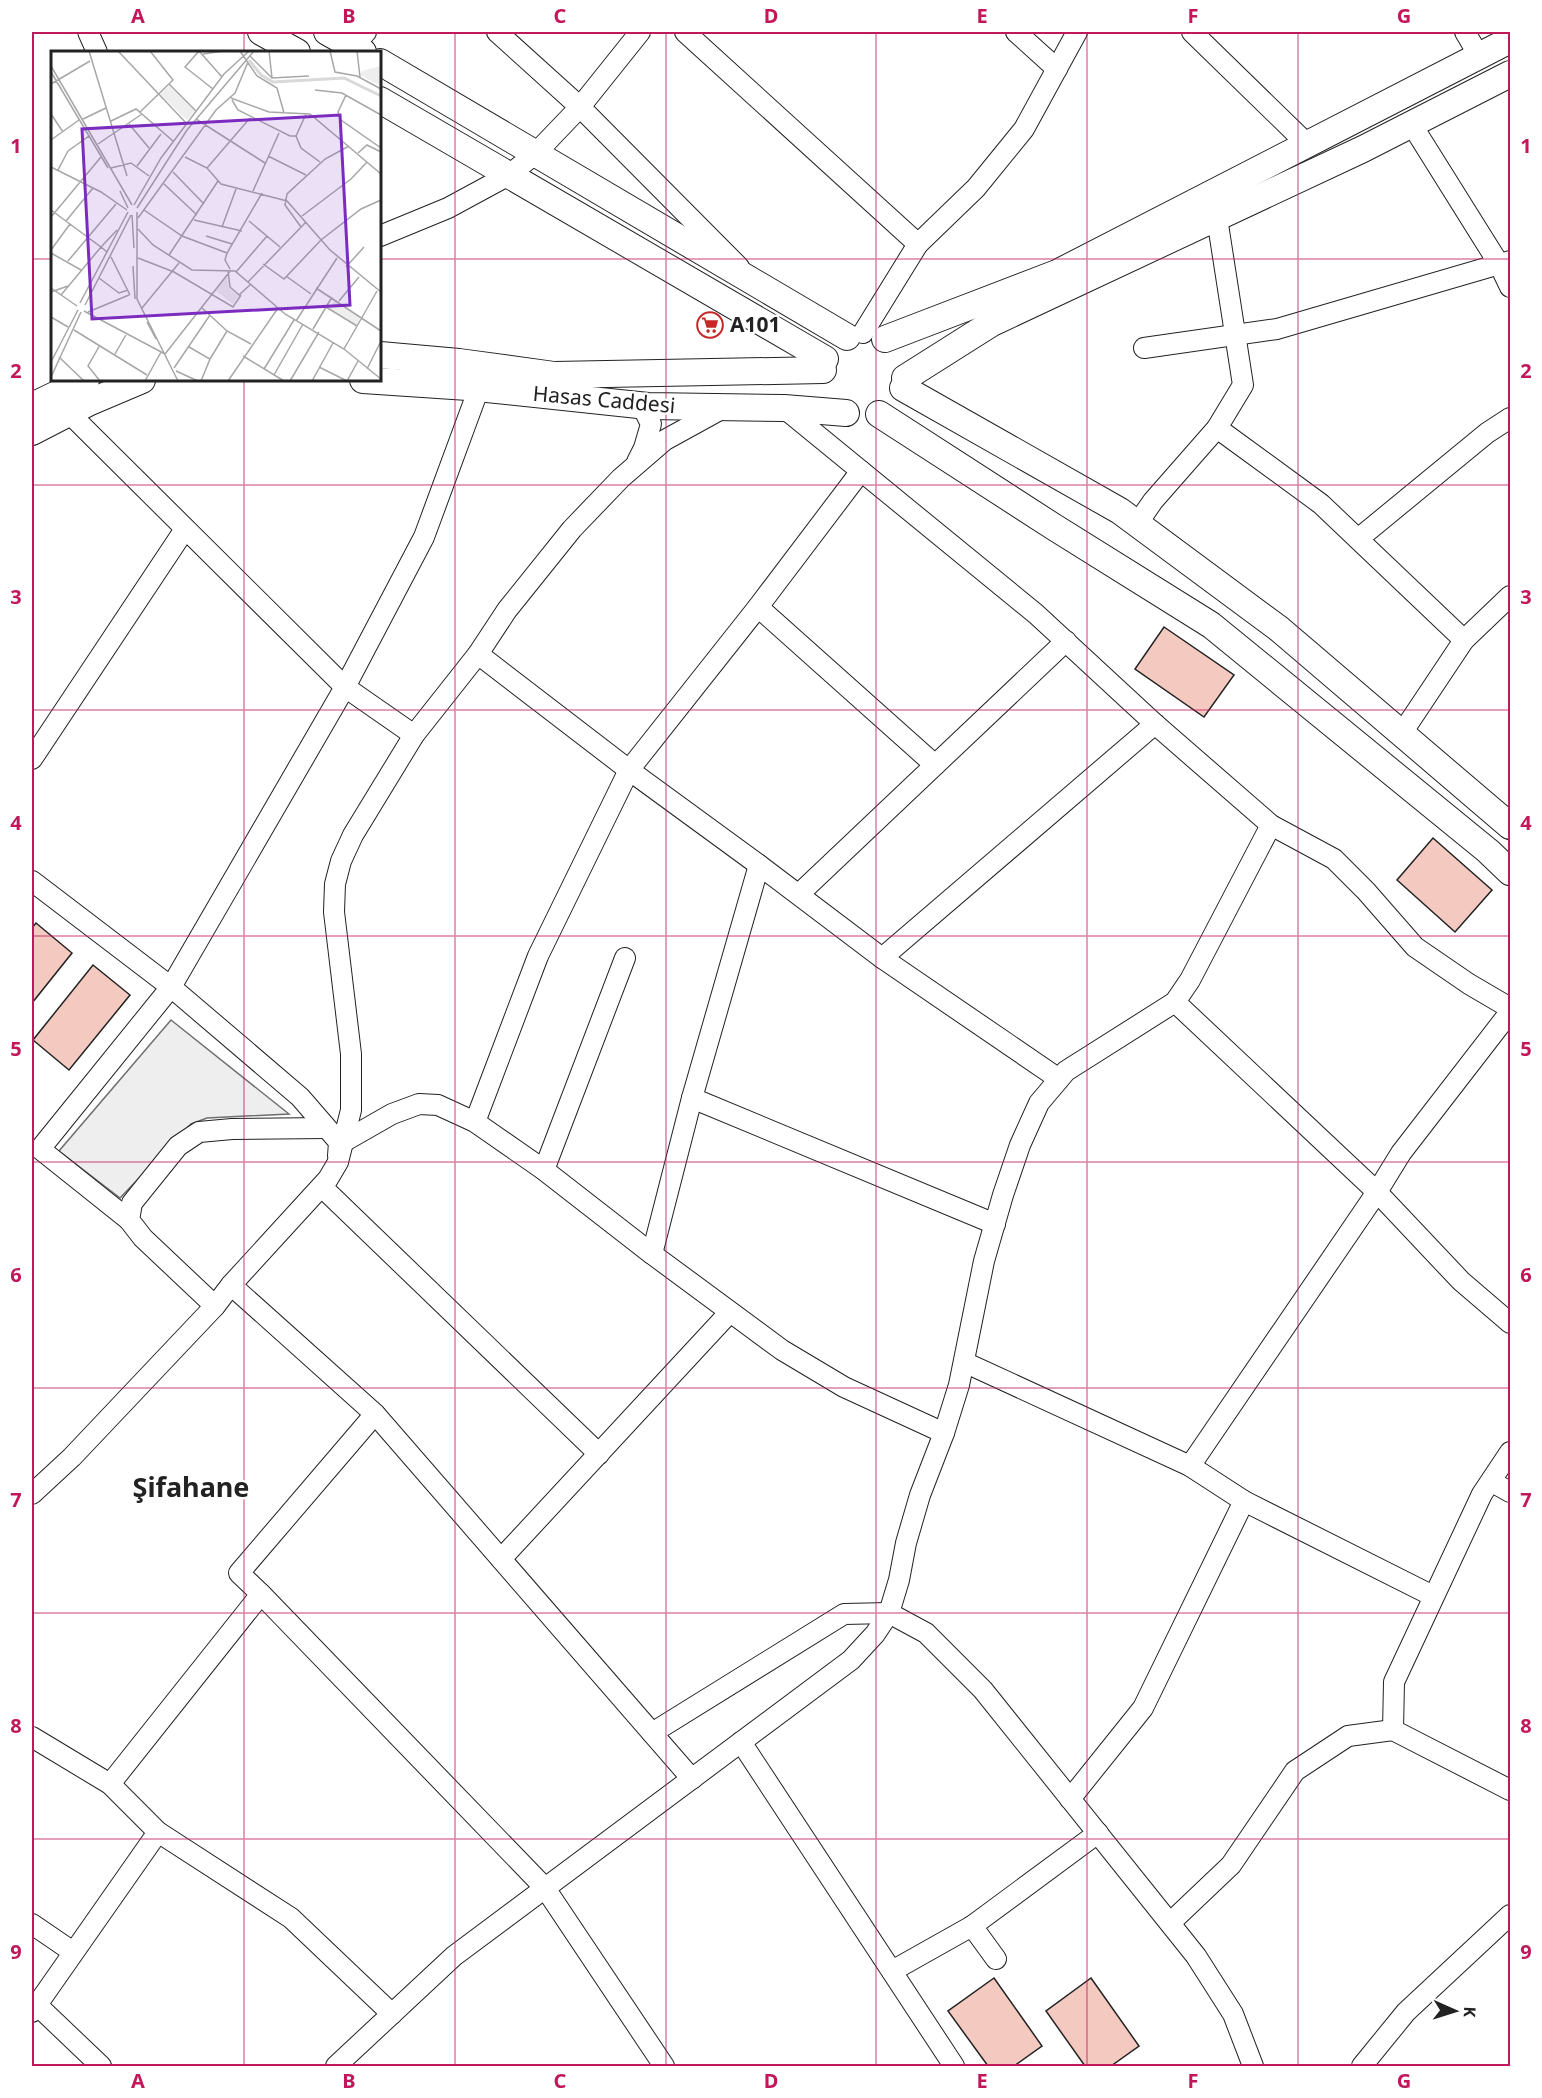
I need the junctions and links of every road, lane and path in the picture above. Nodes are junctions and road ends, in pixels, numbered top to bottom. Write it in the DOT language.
graph roads {
  1 [pos="88,32"];
  2 [pos="261,32"];
  3 [pos="327,32"];
  4 [pos="497,32"];
  5 [pos="640,32"];
  6 [pos="685,32"];
  7 [pos="1016,32"];
  8 [pos="1077,32"];
  9 [pos="1192,32"];
  10 [pos="1465,32"];
  11 [pos="1510,40"];
  12 [pos="357,46"];
  13 [pos="97,51"];
  14 [pos="295,51"];
  15 [pos="1479,56"];
  16 [pos="381,64"];
  17 [pos="1057,69"];
  18 [pos="1510,74"];
  19 [pos="381,101"];
  20 [pos="580,107"];
  21 [pos="1412,124"];
  22 [pos="1308,145"];
  23 [pos="535,154"];
  24 [pos="508,175"];
  25 [pos="1217,218"];
  26 [pos="381,236"];
  27 [pos="918,244"];
  28 [pos="1505,262"];
  29 [pos="756,283"];
  30 [pos="1510,287"];
  31 [pos="1236,334"];
  32 [pos="865,336"];
  33 [pos="1144,348"];
  34 [pos="381,355"];
  35 [pos="824,365"];
  36 [pos="84,381"];
  37 [pos="140,381"];
  38 [pos="378,381"];
  39 [pos="904,383"];
  40 [pos="480,388"];
  41 [pos="631,404"];
  42 [pos="32,406"];
  43 [pos="724,407"];
  44 [pos="784,408"];
  45 [pos="69,413"];
  46 [pos="846,413"];
  47 [pos="879,414"];
  48 [pos="1510,418"];
  49 [pos="1217,428"];
  50 [pos="32,432"];
  51 [pos="634,467"];
  52 [pos="861,471"];
  53 [pos="1137,524"];
  54 [pos="185,528"];
  55 [pos="1358,539"];
  56 [pos="1510,596"];
  57 [pos="758,607"];
  58 [pos="1464,640"];
  59 [pos="1066,641"];
  60 [pos="478,654"];
  61 [pos="345,687"];
  62 [pos="1155,724"];
  63 [pos="1402,733"];
  64 [pos="414,735"];
  65 [pos="32,759"];
  66 [pos="935,765"];
  67 [pos="629,770"];
  68 [pos="1271,825"];
  69 [pos="1510,826"];
  70 [pos="759,865"];
  71 [pos="1510,872"];
  72 [pos="35,892"];
  73 [pos="799,894"];
  74 [pos="625,958"];
  75 [pos="882,958"];
  76 [pos="171,987"];
  77 [pos="1175,1002"];
  78 [pos="1510,1010"];
  79 [pos="1059,1079"];
  80 [pos="692,1098"];
  81 [pos="475,1122"];
  82 [pos="326,1128"];
  83 [pos="343,1142"];
  84 [pos="338,1162"];
  85 [pos="544,1170"];
  86 [pos="322,1187"];
  87 [pos="1377,1192"];
  88 [pos="129,1221"];
  89 [pos="995,1224"];
  90 [pos="652,1254"];
  91 [pos="231,1285"];
  92 [pos="215,1306"];
  93 [pos="730,1312"];
  94 [pos="1510,1323"];
  95 [pos="964,1362"];
  96 [pos="375,1414"];
  97 [pos="944,1433"];
  98 [pos="1510,1452"];
  99 [pos="599,1454"];
  100 [pos="1191,1466"];
  101 [pos="1492,1482"];
  102 [pos="1510,1492"];
  103 [pos="32,1494"];
  104 [pos="1244,1501"];
  105 [pos="501,1559"];
  106 [pos="261,1594"];
  107 [pos="1433,1596"];
  108 [pos="889,1613"];
  109 [pos="1393,1730"];
  110 [pos="652,1733"];
  111 [pos="32,1737"];
  112 [pos="741,1742"];
  113 [pos="692,1779"];
  114 [pos="110,1785"];
  115 [pos="1510,1790"];
  116 [pos="1070,1799"];
  117 [pos="158,1832"];
  118 [pos="1098,1833"];
  119 [pos="544,1888"];
  120 [pos="1510,1915"];
  121 [pos="1170,1923"];
  122 [pos="32,1924"];
  123 [pos="972,1926"];
  124 [pos="73,1952"];
  125 [pos="996,1959"];
  126 [pos="892,1971"];
  127 [pos="34,2008"];
  128 [pos="392,2014"];
  129 [pos="101,2067"];
  130 [pos="336,2067"];
  131 [pos="664,2067"];
  132 [pos="954,2067"];
  133 [pos="1253,2067"];
  134 [pos="1362,2067"];
  1 -- 13 [label="street"];
  2 -- 14 [label="main road"];
  3 -- 12 [label="main road"];
  4 -- 20 [label="street"];
  5 -- 20 [label="street"];
  6 -- 27 [label="street"];
  7 -- 17 [label="street"];
  8 -- 17 [label="street"];
  9 -- 22 [label="street"];
  10 -- 15 [label="street"];
  11 -- 15 [label="main road"];
  15 -- 22 [label="main road"];
  16 -- 23 [label="main road"];
  17 -- 27 [label="street"];
  18 -- 21 [label="main road"];
  19 -- 24 [label="main road"];
  20 -- 23 [label="street"];
  20 -- 29 [label="street"];
  21 -- 25 [label="main road"];
  21 -- 28 [label="street"];
  22 -- 32 [label="main road"];
  23 -- 24 [label="street"];
  23 -- 29 [label="main road"];
  24 -- 26 [label="street"];
  24 -- 35 [label="main road"];
  25 -- 31 [label="street"];
  25 -- 39 [label="main road"];
  27 -- 32 [label="street"];
  28 -- 30 [label="street"];
  28 -- 31 [label="street"];
  29 -- 32 [label="main road"];
  31 -- 33 [label="street"];
  31 -- 49 [label="street"];
  32 -- 35 [label="main road"];
  32 -- 39 [label="main road"];
  34 -- 35 [label="main road, Hasas Caddesi"];
  35 -- 46 [label="main road"];
  36 -- 42 [label="main road"];
  37 -- 45 [label="main road"];
  38 -- 40 [label="main road, Hasas Caddesi"];
  39 -- 47 [label="main road"];
  39 -- 53 [label="main road"];
  40 -- 41 [label="main road, Hasas Caddesi"];
  40 -- 61 [label="street"];
  41 -- 43 [label="main road, Hasas Caddesi"];
  41 -- 51 [label="street"];
  43 -- 44 [label="main road, Hasas Caddesi"];
  43 -- 51 [label="street"];
  44 -- 46 [label="main road, Hasas Caddesi"];
  44 -- 52 [label="street"];
  45 -- 50 [label="main road"];
  45 -- 54 [label="street"];
  46 -- 47 [label="main road"];
  47 -- 71 [label="main road"];
  48 -- 55 [label="street"];
  49 -- 53 [label="street"];
  49 -- 55 [label="street"];
  51 -- 60 [label="street"];
  52 -- 57 [label="street"];
  52 -- 59 [label="street"];
  53 -- 63 [label="main road"];
  54 -- 61 [label="street"];
  54 -- 65 [label="street"];
  55 -- 58 [label="street"];
  56 -- 58 [label="street"];
  57 -- 66 [label="street"];
  57 -- 67 [label="street"];
  58 -- 63 [label="street"];
  59 -- 62 [label="street"];
  59 -- 66 [label="street"];
  60 -- 64 [label="street"];
  60 -- 67 [label="street"];
  61 -- 64 [label="street"];
  61 -- 76 [label="street"];
  62 -- 68 [label="street"];
  62 -- 75 [label="street"];
  63 -- 69 [label="main road"];
  64 -- 83 [label="street"];
  66 -- 73 [label="street"];
  67 -- 70 [label="street"];
  67 -- 81 [label="street"];
  68 -- 77 [label="street"];
  68 -- 78 [label="street"];
  70 -- 73 [label="street"];
  70 -- 80 [label="street"];
  72 -- 76 [label="street"];
  73 -- 75 [label="street"];
  74 -- 85 [label="street"];
  75 -- 79 [label="street"];
  76 -- 82 [label="street"];
  76 -- 88 [label="street"];
  77 -- 79 [label="street"];
  77 -- 87 [label="street"];
  78 -- 87 [label="street"];
  79 -- 89 [label="street"];
  80 -- 89 [label="street"];
  80 -- 90 [label="street"];
  81 -- 83 [label="street"];
  81 -- 85 [label="street"];
  82 -- 84 [label="street"];
  82 -- 88 [label="street"];
  83 -- 84 [label="street"];
  84 -- 86 [label="street"];
  85 -- 90 [label="street"];
  86 -- 91 [label="street"];
  86 -- 99 [label="street"];
  87 -- 94 [label="street"];
  87 -- 100 [label="street"];
  88 -- 92 [label="street"];
  89 -- 95 [label="street"];
  90 -- 93 [label="street"];
  91 -- 92 [label="street"];
  91 -- 96 [label="street"];
  92 -- 103 [label="street"];
  93 -- 97 [label="street"];
  93 -- 99 [label="street"];
  95 -- 97 [label="street"];
  95 -- 100 [label="street"];
  96 -- 105 [label="street"];
  96 -- 106 [label="street"];
  97 -- 108 [label="street"];
  98 -- 101 [label="street"];
  99 -- 105 [label="street"];
  100 -- 104 [label="street"];
  101 -- 102 [label="street"];
  101 -- 107 [label="street"];
  104 -- 107 [label="street"];
  104 -- 116 [label="street"];
  105 -- 110 [label="street"];
  106 -- 114 [label="street"];
  106 -- 119 [label="street"];
  107 -- 109 [label="street"];
  108 -- 110 [label="street"];
  108 -- 112 [label="street"];
  108 -- 116 [label="street"];
  109 -- 115 [label="street"];
  109 -- 121 [label="street"];
  110 -- 113 [label="street"];
  111 -- 114 [label="street"];
  112 -- 113 [label="street"];
  112 -- 126 [label="street"];
  113 -- 119 [label="street"];
  114 -- 117 [label="street"];
  116 -- 118 [label="street"];
  117 -- 124 [label="street"];
  117 -- 128 [label="street"];
  118 -- 121 [label="street"];
  118 -- 123 [label="street"];
  119 -- 128 [label="street"];
  119 -- 131 [label="street"];
  120 -- 134 [label="street"];
  121 -- 133 [label="street"];
  122 -- 124 [label="street"];
  123 -- 125 [label="street"];
  123 -- 126 [label="street"];
  124 -- 127 [label="street"];
  126 -- 132 [label="street"];
  127 -- 129 [label="street"];
  128 -- 130 [label="street"];
}
